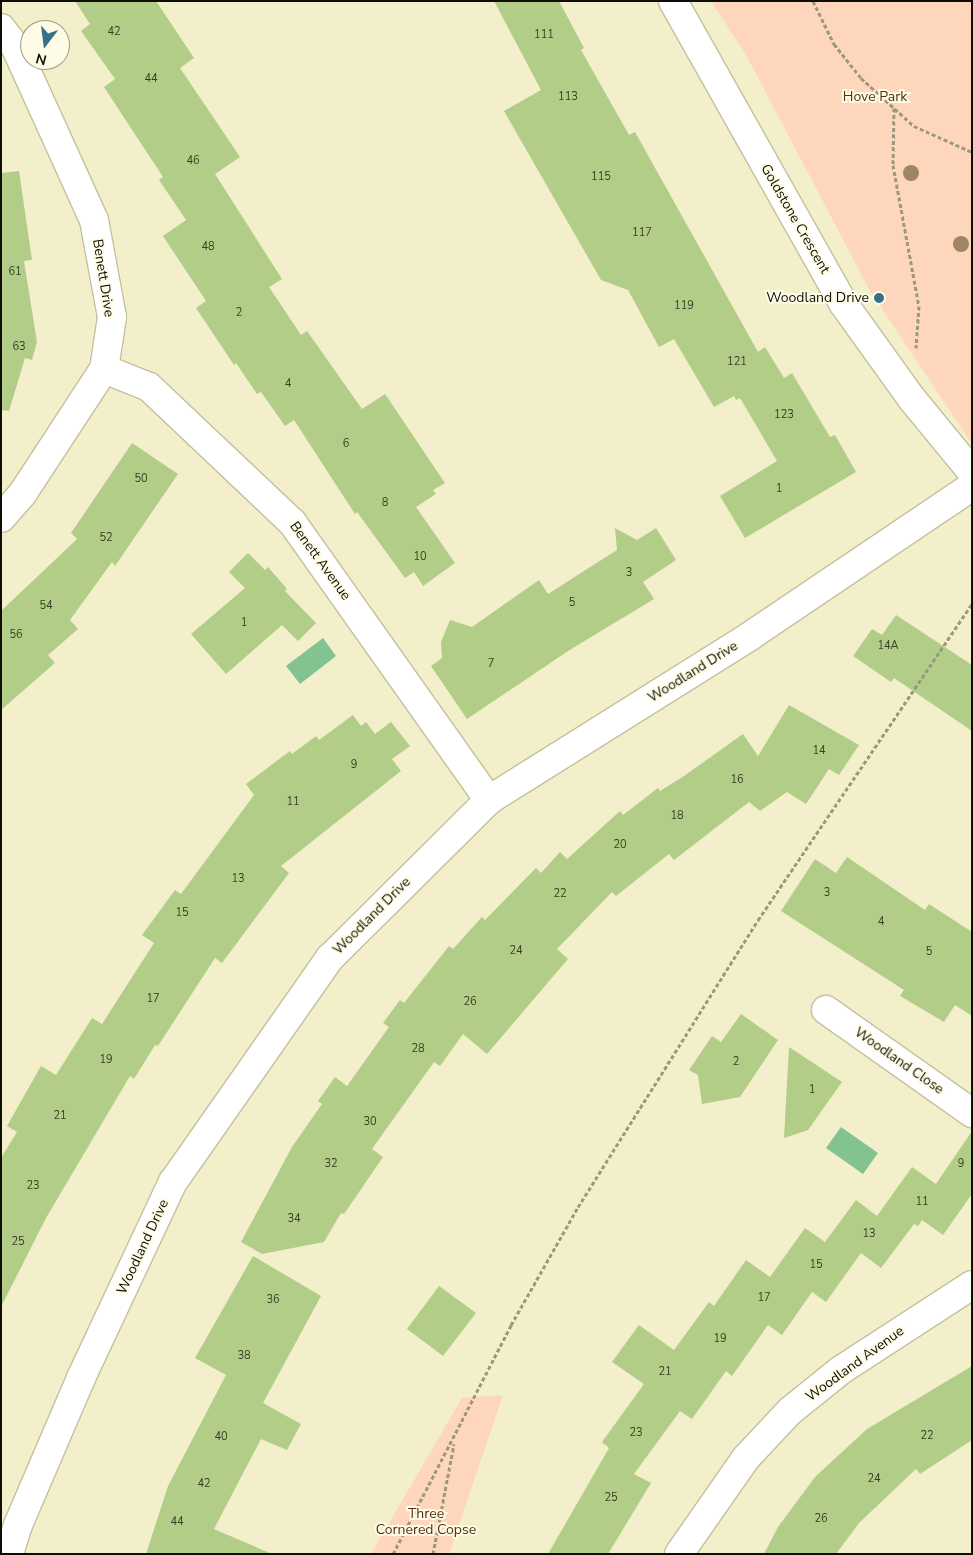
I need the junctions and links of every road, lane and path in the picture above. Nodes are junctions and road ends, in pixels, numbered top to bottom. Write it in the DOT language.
graph roads {
  1 [pos="674,1"];
  2 [pos="813,1"];
  3 [pos="1,28"];
  4 [pos="894,108"];
  5 [pos="972,152"];
  6 [pos="104,369"];
  7 [pos="912,399"];
  8 [pos="972,472"];
  9 [pos="972,486"];
  10 [pos="1,518"];
  11 [pos="972,604"];
  12 [pos="489,800"];
  13 [pos="826,1010"];
  14 [pos="972,1113"];
  15 [pos="972,1285"];
  16 [pos="454,1441"];
  17 [pos="9,1554"];
  18 [pos="393,1554"];
  19 [pos="433,1554"];
  20 [pos="680,1554"];
  1 -- 7 [label="street, Goldstone Crescent"];
  2 -- 4 [label="path"];
  3 -- 6 [label="street, Benett Drive"];
  4 -- 5 [label="path"];
  4 -- 7 [label="path"];
  6 -- 10 [label="street, Benett Drive"];
  6 -- 12 [label="street, Benett Avenue"];
  7 -- 8 [label="street, Goldstone Crescent"];
  9 -- 12 [label="street, Woodland Drive"];
  11 -- 16 [label="path"];
  12 -- 17 [label="street, Woodland Drive"];
  13 -- 14 [label="street, Woodland Close"];
  15 -- 20 [label="street, Woodland Avenue"];
  16 -- 18 [label="path"];
  16 -- 19 [label="path"];
}
